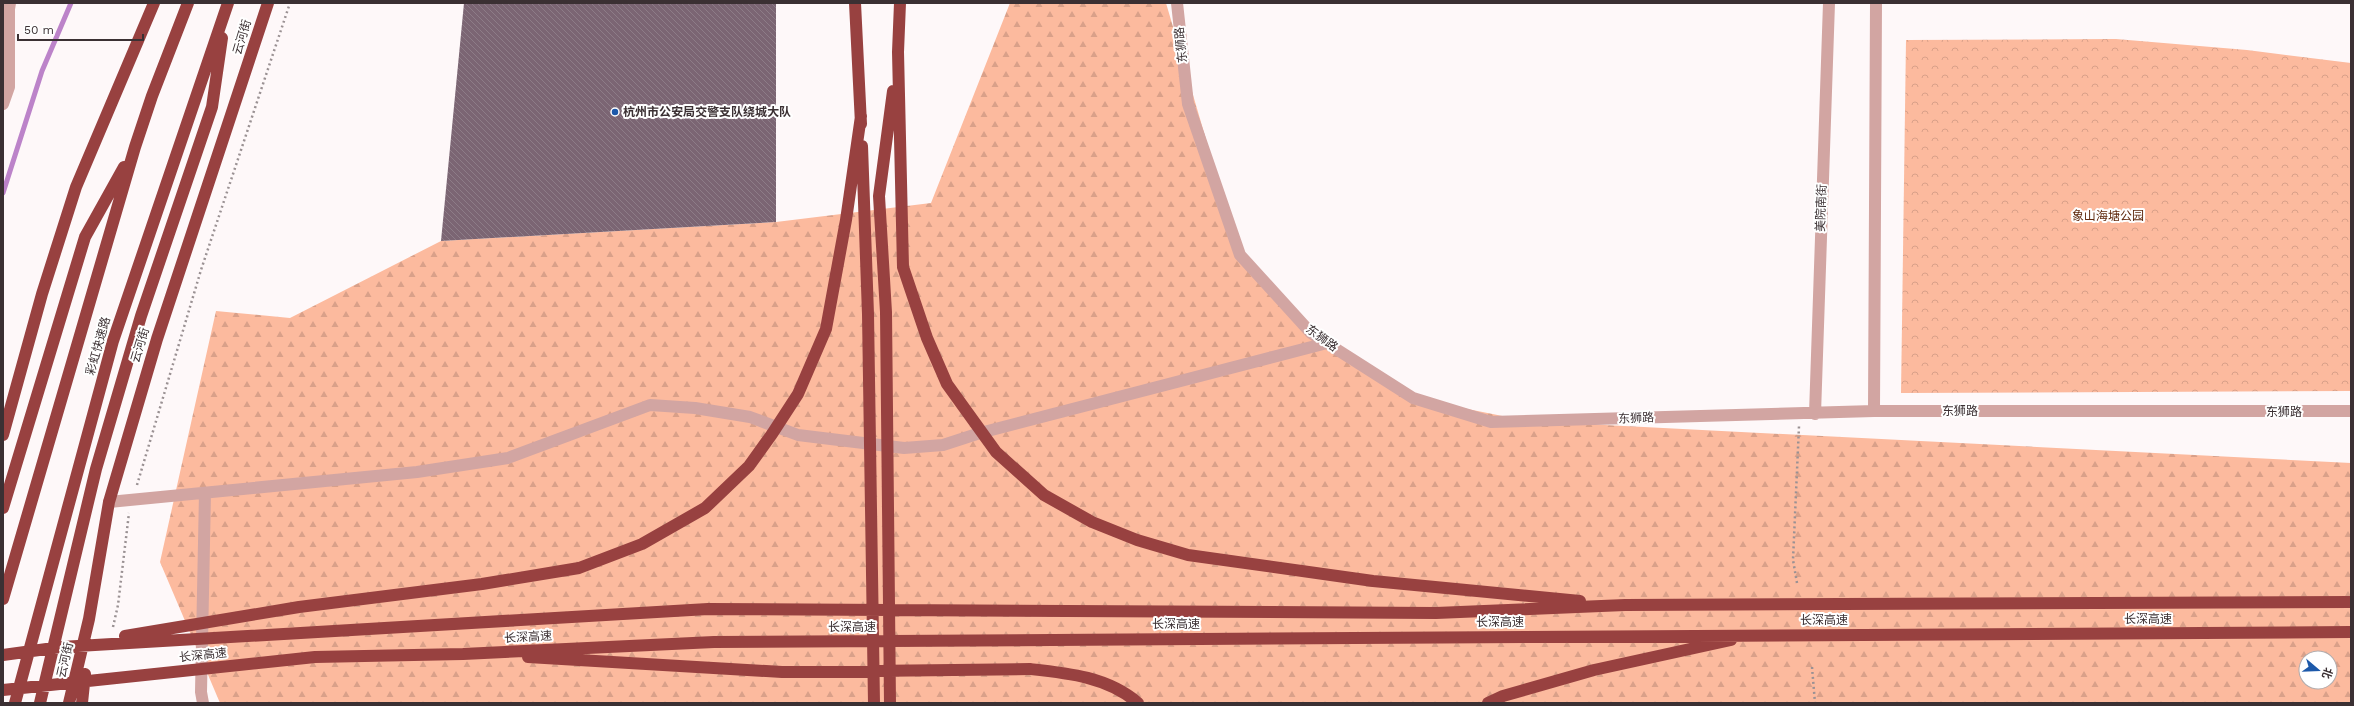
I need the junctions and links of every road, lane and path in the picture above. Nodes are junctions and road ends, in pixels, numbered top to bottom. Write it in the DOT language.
graph roads {
  1 [pos="10,3"];
  2 [pos="154,3"];
  3 [pos="188,3"];
  4 [pos="268,3"];
  5 [pos="290,3"];
  6 [pos="855,3"];
  7 [pos="900,3"];
  8 [pos="1177,3"];
  9 [pos="1829,3"];
  10 [pos="1876,3"];
  11 [pos="227,6"];
  12 [pos="898,52"];
  13 [pos="3,104"];
  14 [pos="861,116"];
  15 [pos="135,147"];
  16 [pos="1327,344"];
  17 [pos="1874,411"];
  18 [pos="2351,411"];
  19 [pos="1800,414"];
  20 [pos="1815,414"];
  21 [pos="3,435"];
  22 [pos="206,493"];
  23 [pos="132,500"];
  24 [pos="109,502"];
  25 [pos="3,508"];
  26 [pos="1797,583"];
  27 [pos="3,599"];
  28 [pos="2351,602"];
  29 [pos="1625,605"];
  30 [pos="89,619"];
  31 [pos="2351,632"];
  32 [pos="111,635"];
  33 [pos="1755,635"];
  34 [pos="61,647"];
  35 [pos="463,654"];
  36 [pos="3,655"];
  37 [pos="1812,667"];
  38 [pos="3,690"];
  39 [pos="16,703"];
  40 [pos="40,703"];
  41 [pos="69,703"];
  42 [pos="82,703"];
  43 [pos="203,703"];
  44 [pos="874,703"];
  45 [pos="890,703"];
  46 [pos="1138,703"];
  47 [pos="1488,703"];
  48 [pos="1815,703"];
  1 -- 13 [label="street"];
  2 -- 21 [label="highway"];
  3 -- 15 [label="highway, 彩虹快速路"];
  4 -- 24 [label="highway, 云河街"];
  5 -- 23 [label="path"];
  6 -- 14 [label="highway"];
  7 -- 12 [label="highway"];
  8 -- 16 [label="street, 东狮路"];
  9 -- 20 [label="street, 美院南街"];
  10 -- 17 [label="street"];
  11 -- 39 [label="highway, 彩虹快速路"];
  11 -- 40 [label="highway"];
  12 -- 29 [label="highway"];
  12 -- 45 [label="highway"];
  14 -- 34 [label="highway"];
  14 -- 44 [label="highway"];
  15 -- 25 [label="highway"];
  15 -- 27 [label="highway, 彩虹快速路"];
  16 -- 19 [label="street, 东狮路"];
  16 -- 22 [label="street"];
  17 -- 18 [label="street, 东狮路"];
  17 -- 20 [label="street, 东狮路"];
  19 -- 20 [label="street, 东狮路"];
  19 -- 26 [label="path"];
  22 -- 23 [label="street"];
  22 -- 43 [label="street"];
  23 -- 24 [label="street"];
  23 -- 32 [label="path"];
  24 -- 30 [label="highway, 云河街"];
  28 -- 29 [label="highway, 长深高速"];
  29 -- 34 [label="highway, 长深高速"];
  30 -- 41 [label="highway, 云河街"];
  30 -- 42 [label="highway"];
  31 -- 33 [label="highway, 长深高速"];
  33 -- 35 [label="highway, 长深高速"];
  33 -- 47 [label="highway"];
  34 -- 36 [label="highway, 长深高速"];
  35 -- 38 [label="highway, 长深高速"];
  35 -- 46 [label="highway"];
  37 -- 48 [label="path"];
}
